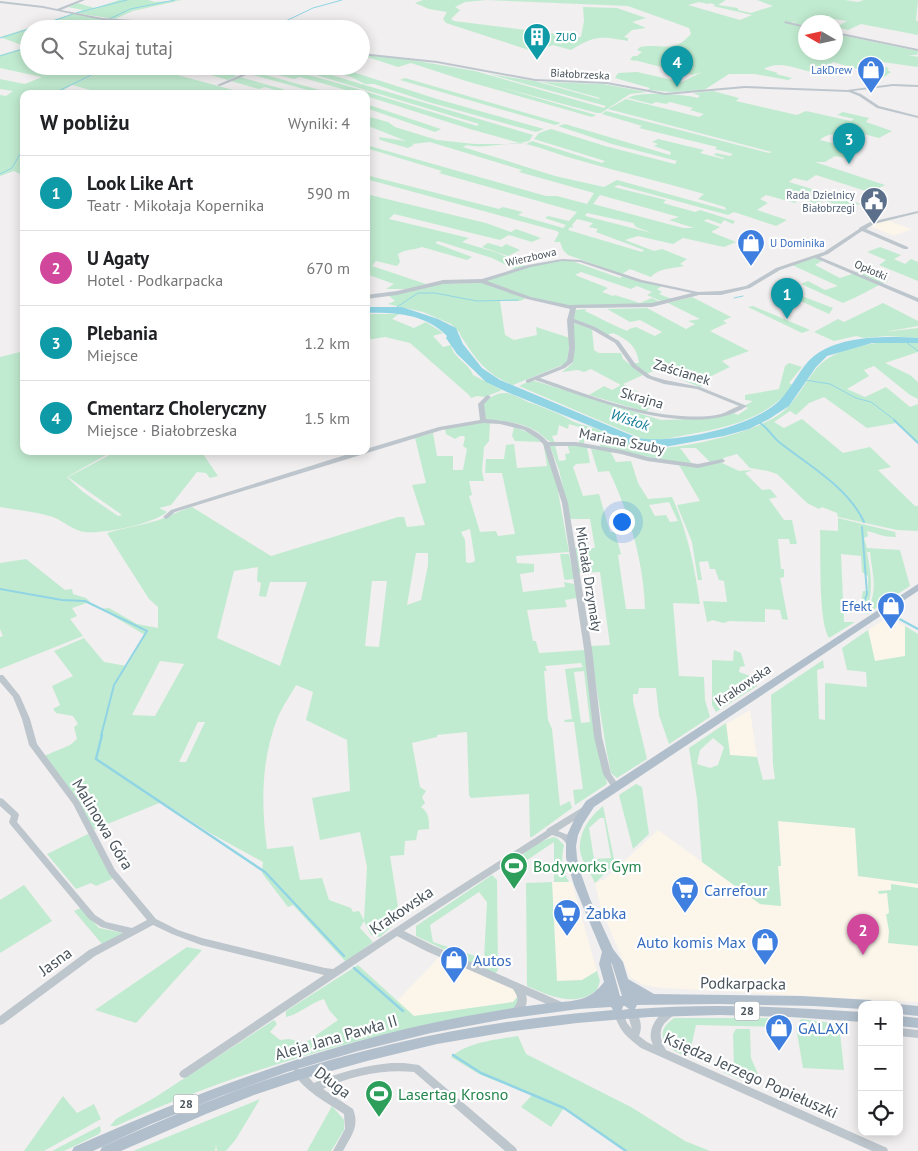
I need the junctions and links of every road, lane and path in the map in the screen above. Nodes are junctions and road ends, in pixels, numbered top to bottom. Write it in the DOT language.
graph roads {
  1 [pos="83,0"];
  2 [pos="0,2"];
  3 [pos="59,9"];
  4 [pos="122,20"];
  5 [pos="786,22"];
  6 [pos="798,25"];
  7 [pos="843,34"];
  8 [pos="918,50"];
  9 [pos="370,55"];
  10 [pos="244,75"];
  11 [pos="219,85"];
  12 [pos="918,86"];
  13 [pos="870,88"];
  14 [pos="861,93"];
  15 [pos="918,117"];
  16 [pos="918,212"];
  17 [pos="861,229"];
  18 [pos="906,248"];
  19 [pos="817,257"];
  20 [pos="482,281"];
  21 [pos="699,293"];
  22 [pos="370,296"];
  23 [pos="918,300"];
  24 [pos="573,308"];
  25 [pos="570,320"];
  26 [pos="550,372"];
  27 [pos="552,384"];
  28 [pos="488,397"];
  29 [pos="744,406"];
  30 [pos="483,421"];
  31 [pos="546,444"];
  32 [pos="370,450"];
  33 [pos="353,455"];
  34 [pos="722,461"];
  35 [pos="166,517"];
  36 [pos="918,587"];
  37 [pos="0,677"];
  38 [pos="616,787"];
  39 [pos="0,800"];
  40 [pos="586,809"];
  41 [pos="550,831"];
  42 [pos="571,844"];
  43 [pos="153,921"];
  44 [pos="132,930"];
  45 [pos="398,932"];
  46 [pos="608,952"];
  47 [pos="340,970"];
  48 [pos="624,982"];
  49 [pos="610,983"];
  50 [pos="517,987"];
  51 [pos="653,999"];
  52 [pos="582,1004"];
  53 [pos="858,1004"];
  54 [pos="631,1006"];
  55 [pos="563,1007"];
  56 [pos="617,1007"];
  57 [pos="903,1009"];
  58 [pos="676,1011"];
  59 [pos="918,1011"];
  60 [pos="514,1014"];
  61 [pos="858,1017"];
  62 [pos="0,1021"];
  63 [pos="903,1021"];
  64 [pos="918,1023"];
  65 [pos="903,1032"];
  66 [pos="918,1034"];
  67 [pos="634,1038"];
  68 [pos="664,1054"];
  69 [pos="297,1070"];
  70 [pos="184,1074"];
  71 [pos="314,1088"];
  72 [pos="79,1151"];
  73 [pos="107,1151"];
  74 [pos="338,1151"];
  75 [pos="512,1151"];
  76 [pos="883,1151"];
  1 -- 3 [label="street"];
  2 -- 3 [label="street"];
  3 -- 4 [label="street"];
  5 -- 6 [label="street"];
  7 -- 8 [label="street"];
  9 -- 14 [label="street, Białobrzeska"];
  10 -- 11 [label="street"];
  12 -- 13 [label="street"];
  13 -- 14 [label="street"];
  13 -- 14 [label="street"];
  14 -- 15 [label="street"];
  16 -- 17 [label="street"];
  17 -- 18 [label="street"];
  17 -- 19 [label="street"];
  19 -- 21 [label="street"];
  19 -- 23 [label="street, Opłotki"];
  20 -- 21 [label="street, Wierzbowa"];
  20 -- 22 [label="street, Wierzbowa"];
  20 -- 24 [label="street"];
  21 -- 24 [label="street"];
  24 -- 25 [label="street"];
  25 -- 26 [label="street"];
  25 -- 29 [label="street, Zaścianek"];
  26 -- 27 [label="street"];
  26 -- 27 [label="street, Skrajna"];
  27 -- 29 [label="street, Skrajna"];
  28 -- 30 [label="street"];
  30 -- 31 [label="street"];
  30 -- 32 [label="street"];
  31 -- 34 [label="street, Mariana Szuby"];
  31 -- 38 [label="street, Michała Drzymały"];
  33 -- 35 [label="street"];
  36 -- 38 [label="main road, Krakowska"];
  37 -- 43 [label="street, Malinowa Góra"];
  38 -- 40 [label="main road, Krakowska"];
  39 -- 44 [label="street"];
  40 -- 41 [label="street, Krakowska"];
  40 -- 42 [label="main road, Krakowska"];
  41 -- 42 [label="street"];
  41 -- 45 [label="street, Krakowska"];
  42 -- 46 [label="main road, Krakowska"];
  43 -- 44 [label="street, Jasna"];
  43 -- 47 [label="street, Malinowa Góra"];
  44 -- 62 [label="street, Jasna"];
  45 -- 47 [label="street, Krakowska"];
  45 -- 50 [label="street"];
  46 -- 48 [label="main road, Krakowska"];
  46 -- 49 [label="main road, Krakowska"];
  47 -- 70 [label="street, Krakowska"];
  48 -- 51 [label="main road"];
  48 -- 54 [label="main road, Krakowska"];
  49 -- 52 [label="main road"];
  49 -- 56 [label="main road, Krakowska"];
  50 -- 55 [label="street"];
  50 -- 60 [label="street"];
  51 -- 53 [label="main road, Podkarpacka / 28"];
  51 -- 54 [label="main road, Podkarpacka / 28"];
  52 -- 55 [label="main road, Aleja Jana Pawła II / 28"];
  52 -- 56 [label="main road, Aleja Jana Pawła II / 28"];
  54 -- 56 [label="main road, 28"];
  54 -- 58 [label="main road, Podkarpacka / 28"];
  54 -- 67 [label="street"];
  55 -- 60 [label="main road, Aleja Jana Pawła II / 28"];
  56 -- 67 [label="street, Księdza Jerzego Popiełuszki"];
  56 -- 69 [label="main road, Aleja Jana Pawła II / 28"];
  57 -- 59 [label="main road"];
  58 -- 61 [label="main road, Podkarpacka / 28"];
  58 -- 68 [label="street"];
  60 -- 69 [label="main road, Aleja Jana Pawła II / 28"];
  63 -- 64 [label="main road"];
  65 -- 66 [label="street"];
  67 -- 68 [label="street, Księdza Jerzego Popiełuszki"];
  68 -- 76 [label="street, Księdza Jerzego Popiełuszki"];
  69 -- 71 [label="street, Długa"];
  69 -- 72 [label="main road, Aleja Jana Pawła II / 28"];
  69 -- 73 [label="main road, Aleja Jana Pawła II / 28"];
  71 -- 74 [label="street, Długa"];
  71 -- 75 [label="street"];
}
